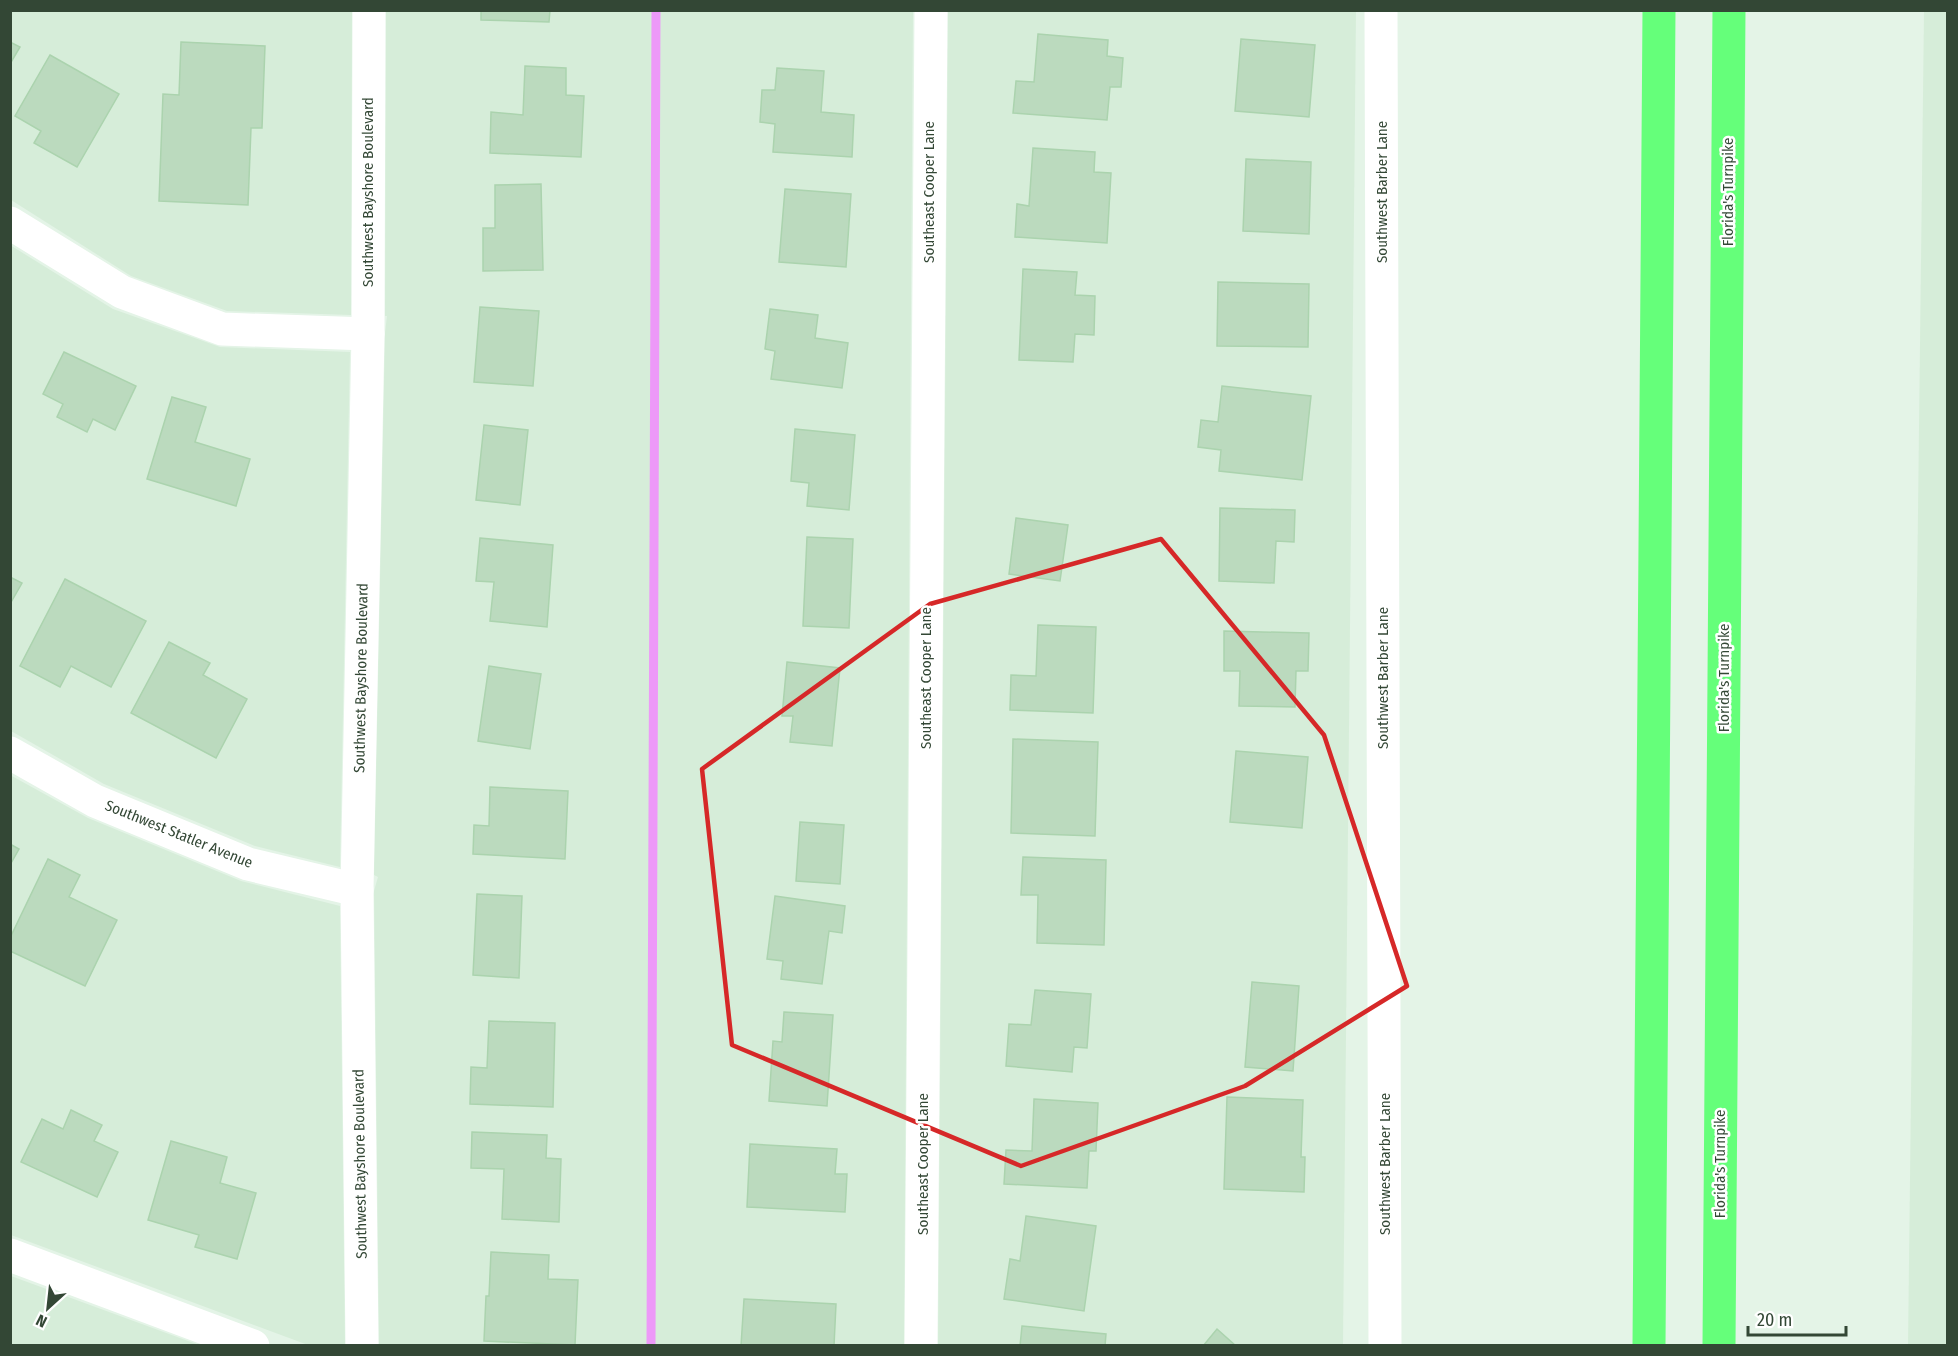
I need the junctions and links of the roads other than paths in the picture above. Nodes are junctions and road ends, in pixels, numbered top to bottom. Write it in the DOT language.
graph roads {
  1 [pos="369,10"];
  2 [pos="931,10"];
  3 [pos="1381,10"];
  4 [pos="1659,10"];
  5 [pos="1729,10"];
  6 [pos="10,223"];
  7 [pos="368,334"];
  8 [pos="10,753"];
  9 [pos="357,890"];
  10 [pos="10,1256"];
  11 [pos="253,1346"];
  12 [pos="362,1346"];
  13 [pos="921,1346"];
  14 [pos="1385,1346"];
  15 [pos="1649,1346"];
  16 [pos="1719,1346"];
  1 -- 7 [label="street, Southwest Bayshore Boulevard"];
  2 -- 13 [label="street, Southeast Cooper Lane"];
  3 -- 14 [label="street, Southwest Barber Lane"];
  4 -- 15 [label="highway"];
  5 -- 16 [label="highway, Florida's Turnpike"];
  6 -- 7 [label="street"];
  7 -- 9 [label="street, Southwest Bayshore Boulevard"];
  8 -- 9 [label="street, Southwest Statler Avenue"];
  9 -- 12 [label="street, Southwest Bayshore Boulevard"];
  10 -- 11 [label="street"];
}
